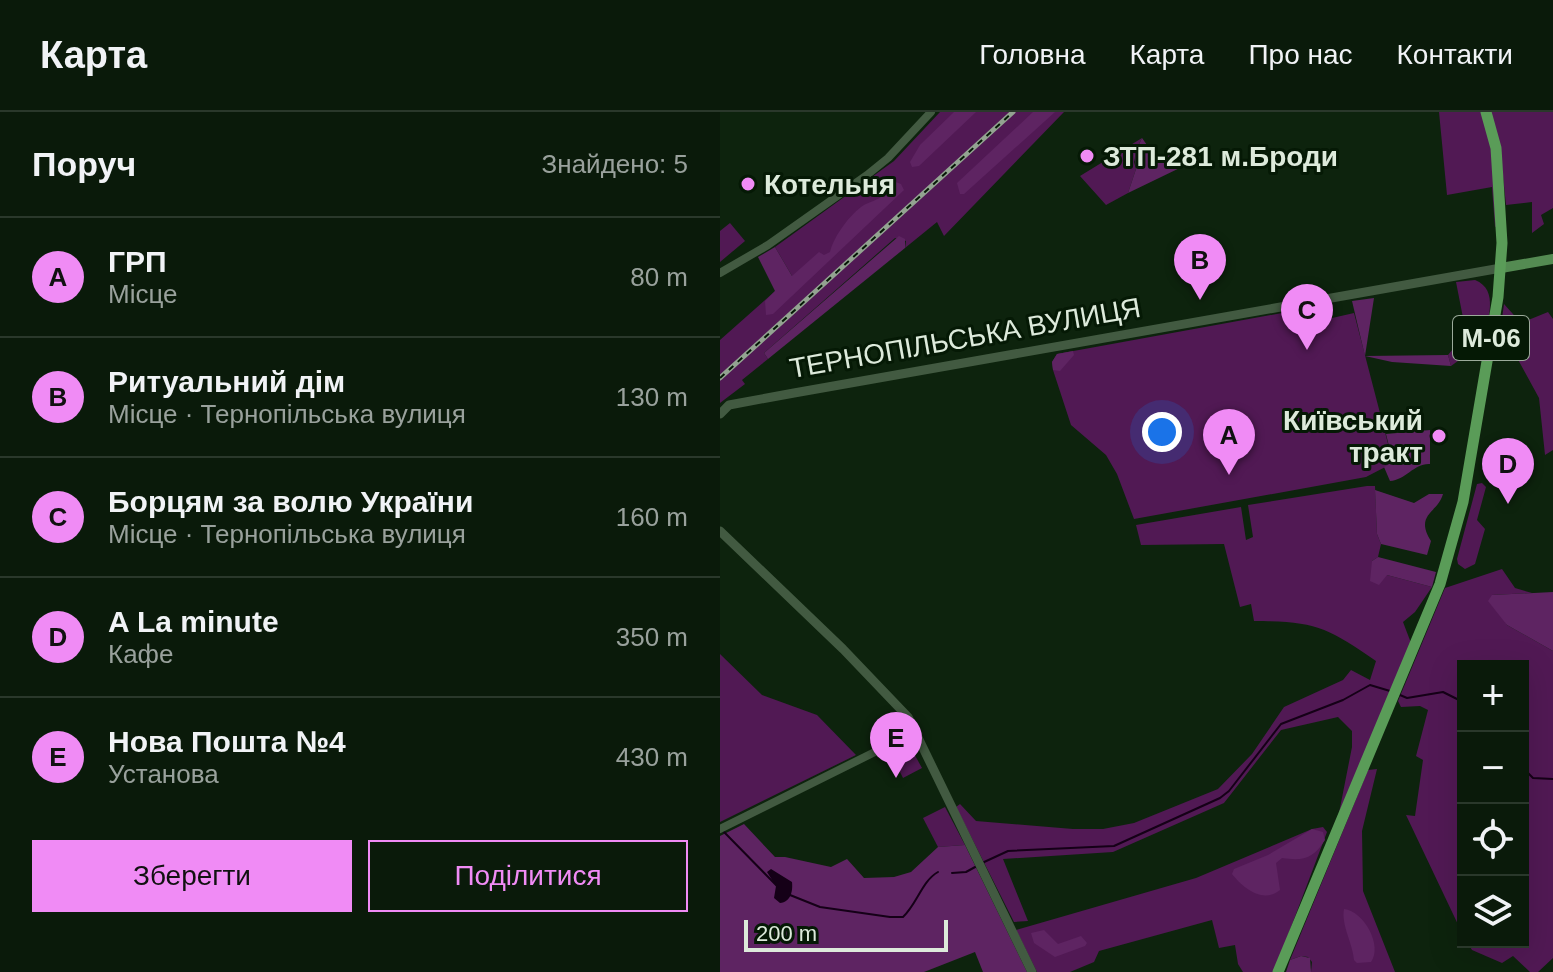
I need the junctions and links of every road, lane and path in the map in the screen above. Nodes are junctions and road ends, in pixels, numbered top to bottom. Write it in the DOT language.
graph roads {
  1 [pos="931,112"];
  2 [pos="1486,112"];
  3 [pos="1553,259"];
  4 [pos="1501,268"];
  5 [pos="720,273"];
  6 [pos="720,414"];
  7 [pos="720,531"];
  8 [pos="915,732"];
  9 [pos="724,827"];
  10 [pos="1032,972"];
  11 [pos="1278,972"];
  1 -- 5 [label="street"];
  2 -- 4 [label="highway, М-06"];
  3 -- 4 [label="main road, ТЕРНОПІЛЬСЬКА ВУЛИЦЯ"];
  4 -- 6 [label="main road, ТЕРНОПІЛЬСЬКА ВУЛИЦЯ"];
  4 -- 11 [label="highway, М-06"];
  7 -- 8 [label="main road"];
  8 -- 9 [label="street"];
  8 -- 10 [label="main road"];
}
